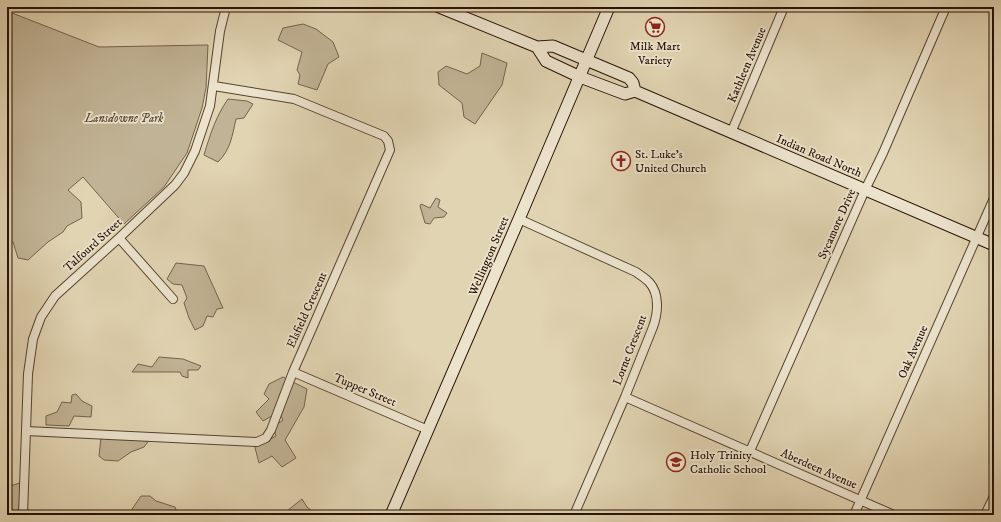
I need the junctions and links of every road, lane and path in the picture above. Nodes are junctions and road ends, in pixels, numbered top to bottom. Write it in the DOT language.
graph roads {
  1 [pos="226,7"];
  2 [pos="439,7"];
  3 [pos="609,7"];
  4 [pos="784,7"];
  5 [pos="946,7"];
  6 [pos="537,47"];
  7 [pos="587,60"];
  8 [pos="580,77"];
  9 [pos="214,86"];
  10 [pos="635,91"];
  11 [pos="731,133"];
  12 [pos="865,190"];
  13 [pos="994,198"];
  14 [pos="519,219"];
  15 [pos="119,238"];
  16 [pos="977,238"];
  17 [pos="994,245"];
  18 [pos="173,299"];
  19 [pos="293,372"];
  20 [pos="625,397"];
  21 [pos="428,430"];
  22 [pos="26,431"];
  23 [pos="750,451"];
  24 [pos="994,496"];
  25 [pos="860,500"];
  26 [pos="23,515"];
  27 [pos="391,515"];
  28 [pos="574,515"];
  29 [pos="854,515"];
  30 [pos="894,515"];
  31 [pos="986,515"];
  1 -- 9 [label="street, Talfourd Street"];
  2 -- 6 [label="main road"];
  3 -- 7 [label="main road, Wellington Street"];
  4 -- 11 [label="street, Kathleen Avenue"];
  5 -- 12 [label="street, Sycamore Drive"];
  6 -- 7 [label="main road"];
  6 -- 8 [label="main road, Indian Road North"];
  7 -- 8 [label="main road, Wellington Street"];
  7 -- 10 [label="main road"];
  8 -- 10 [label="main road, Indian Road North"];
  8 -- 14 [label="main road, Wellington Street"];
  9 -- 15 [label="street, Talfourd Street"];
  9 -- 19 [label="street, Elsfield Crescent"];
  10 -- 11 [label="main road, Indian Road North"];
  11 -- 12 [label="main road, Indian Road North"];
  12 -- 16 [label="main road, Indian Road North"];
  12 -- 23 [label="street, Sycamore Drive"];
  13 -- 16 [label="street, Oak Avenue"];
  14 -- 20 [label="street, Lorne Crescent"];
  14 -- 21 [label="main road, Wellington Street"];
  15 -- 18 [label="street"];
  15 -- 22 [label="street, Talfourd Street"];
  16 -- 17 [label="main road, Indian Road North"];
  16 -- 25 [label="street, Oak Avenue"];
  19 -- 21 [label="street, Tupper Street"];
  19 -- 22 [label="street, Elsfield Crescent"];
  20 -- 23 [label="street, Aberdeen Avenue"];
  20 -- 28 [label="street, Lorne Crescent"];
  21 -- 27 [label="main road, Wellington Street"];
  22 -- 26 [label="street, Talfourd Street"];
  23 -- 25 [label="street, Aberdeen Avenue"];
  24 -- 31 [label="street"];
  25 -- 29 [label="street, Oak Avenue"];
  25 -- 30 [label="street, Aberdeen Avenue"];
}
